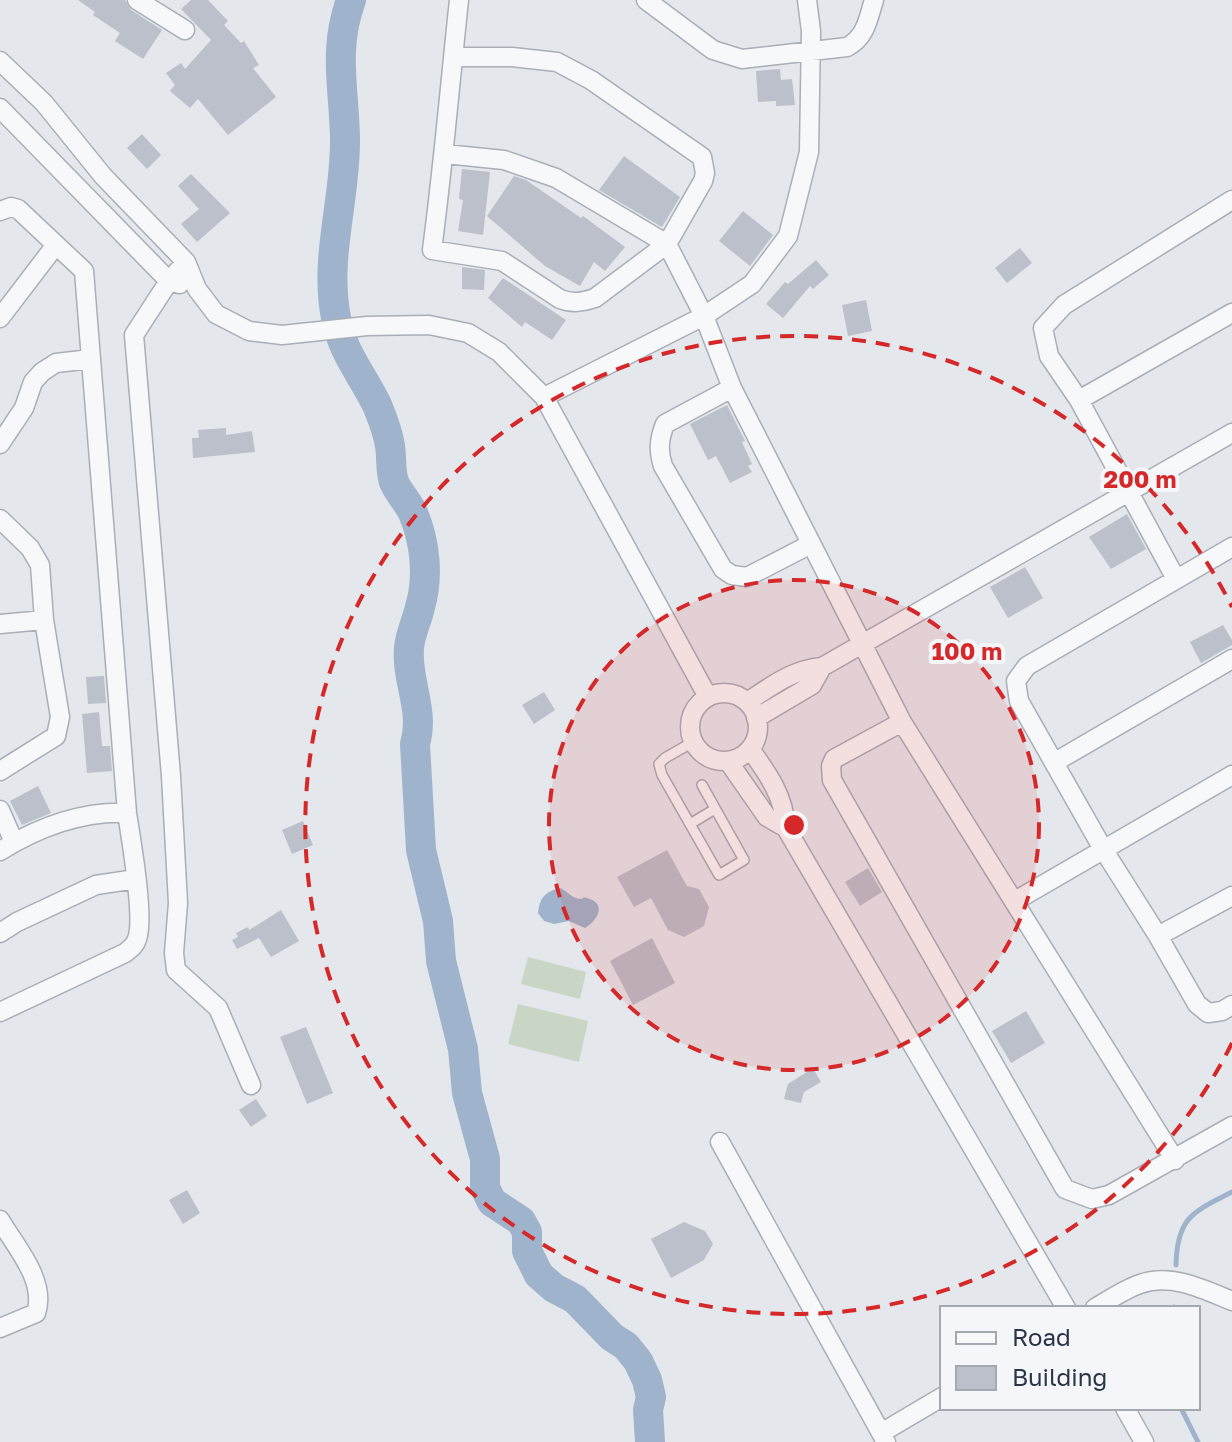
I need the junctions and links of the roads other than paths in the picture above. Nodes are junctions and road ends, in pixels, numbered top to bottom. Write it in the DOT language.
graph roads {
  1 [pos="137,0"];
  2 [pos="459,0"];
  3 [pos="646,0"];
  4 [pos="807,0"];
  5 [pos="874,0"];
  6 [pos="185,30"];
  7 [pos="811,52"];
  8 [pos="453,57"];
  9 [pos="0,61"];
  10 [pos="0,108"];
  11 [pos="77,143"];
  12 [pos="445,154"];
  13 [pos="56,164"];
  14 [pos="1232,200"];
  15 [pos="0,211"];
  16 [pos="667,244"];
  17 [pos="55,246"];
  18 [pos="186,262"];
  19 [pos="169,281"];
  20 [pos="197,289"];
  21 [pos="1232,313"];
  22 [pos="704,316"];
  23 [pos="0,318"];
  24 [pos="91,359"];
  25 [pos="732,388"];
  26 [pos="544,397"];
  27 [pos="1079,400"];
  28 [pos="1232,433"];
  29 [pos="0,444"];
  30 [pos="1130,492"];
  31 [pos="0,519"];
  32 [pos="811,544"];
  33 [pos="1232,547"];
  34 [pos="1176,579"];
  35 [pos="44,620"];
  36 [pos="0,624"];
  37 [pos="862,644"];
  38 [pos="1232,659"];
  39 [pos="708,697"];
  40 [pos="752,710"];
  41 [pos="902,722"];
  42 [pos="693,742"];
  43 [pos="750,749"];
  44 [pos="728,761"];
  45 [pos="1055,762"];
  46 [pos="0,771"];
  47 [pos="1232,775"];
  48 [pos="702,785"];
  49 [pos="715,809"];
  50 [pos="0,810"];
  51 [pos="127,813"];
  52 [pos="690,824"];
  53 [pos="786,828"];
  54 [pos="7,847"];
  55 [pos="1103,849"];
  56 [pos="136,879"];
  57 [pos="1232,896"];
  58 [pos="1015,901"];
  59 [pos="0,933"];
  60 [pos="1158,936"];
  61 [pos="1232,1005"];
  62 [pos="0,1012"];
  63 [pos="251,1085"];
  64 [pos="1232,1126"];
  65 [pos="720,1142"];
  66 [pos="1175,1160"];
  67 [pos="0,1220"];
  68 [pos="1232,1301"];
  69 [pos="1065,1306"];
  70 [pos="1099,1306"];
  71 [pos="0,1328"];
  72 [pos="940,1398"];
  73 [pos="1126,1410"];
  74 [pos="884,1438"];
  75 [pos="1144,1442"];
  1 -- 6 [label="street"];
  2 -- 8 [label="street"];
  3 -- 7 [label="street"];
  4 -- 7 [label="street"];
  5 -- 7 [label="street"];
  7 -- 22 [label="street"];
  8 -- 12 [label="street"];
  8 -- 16 [label="street"];
  9 -- 11 [label="street"];
  10 -- 13 [label="street"];
  11 -- 13 [label="street"];
  11 -- 18 [label="street"];
  12 -- 16 [label="street"];
  12 -- 16 [label="street"];
  13 -- 19 [label="street"];
  14 -- 27 [label="street"];
  15 -- 17 [label="street"];
  16 -- 22 [label="street"];
  17 -- 23 [label="street"];
  17 -- 24 [label="street"];
  18 -- 19 [label="street"];
  18 -- 20 [label="street"];
  19 -- 20 [label="street"];
  19 -- 63 [label="street"];
  20 -- 26 [label="street"];
  21 -- 27 [label="street"];
  22 -- 25 [label="street"];
  22 -- 26 [label="street"];
  24 -- 29 [label="street"];
  24 -- 51 [label="street"];
  25 -- 32 [label="street"];
  25 -- 32 [label="street"];
  26 -- 39 [label="street"];
  27 -- 30 [label="street"];
  28 -- 30 [label="street"];
  30 -- 34 [label="street"];
  30 -- 37 [label="street"];
  31 -- 35 [label="street"];
  32 -- 37 [label="street"];
  33 -- 34 [label="street"];
  34 -- 45 [label="street"];
  35 -- 36 [label="street"];
  35 -- 46 [label="street"];
  37 -- 40 [label="street"];
  37 -- 41 [label="street"];
  38 -- 45 [label="street"];
  39 -- 40 [label="street"];
  39 -- 42 [label="street"];
  40 -- 43 [label="street"];
  41 -- 58 [label="street"];
  41 -- 66 [label="street"];
  42 -- 44 [label="street"];
  42 -- 52 [label="lane"];
  43 -- 44 [label="street"];
  43 -- 53 [label="street"];
  44 -- 53 [label="street"];
  45 -- 55 [label="street"];
  47 -- 55 [label="street"];
  48 -- 49 [label="lane"];
  49 -- 52 [label="lane"];
  49 -- 52 [label="lane"];
  50 -- 54 [label="street"];
  51 -- 54 [label="street"];
  51 -- 56 [label="street"];
  53 -- 69 [label="street"];
  55 -- 58 [label="street"];
  55 -- 60 [label="street"];
  56 -- 59 [label="street"];
  56 -- 62 [label="street"];
  57 -- 60 [label="street"];
  58 -- 66 [label="street"];
  60 -- 61 [label="street"];
  64 -- 66 [label="street"];
  65 -- 74 [label="street"];
  67 -- 71 [label="street"];
  68 -- 70 [label="street"];
  72 -- 74 [label="street"];
  73 -- 75 [label="street"];
}
